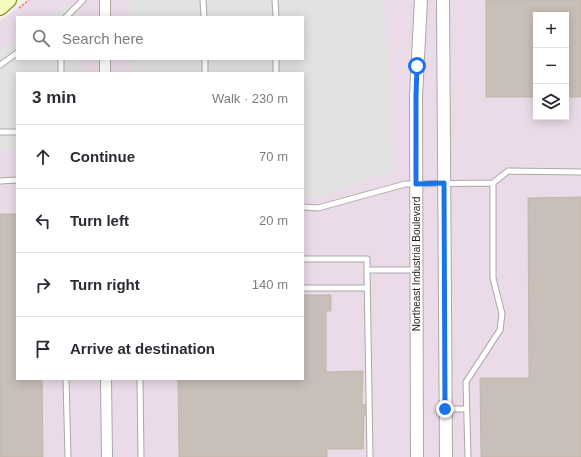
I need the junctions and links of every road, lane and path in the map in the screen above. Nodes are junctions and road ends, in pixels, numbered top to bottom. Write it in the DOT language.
graph roads {
  1 [pos="83,0"];
  2 [pos="105,0"];
  3 [pos="203,0"];
  4 [pos="275,0"];
  5 [pos="421,0"];
  6 [pos="443,0"];
  7 [pos="67,16"];
  8 [pos="105,16"];
  9 [pos="204,16"];
  10 [pos="276,16"];
  11 [pos="16,54"];
  12 [pos="61,60"];
  13 [pos="105,60"];
  14 [pos="205,60"];
  15 [pos="276,60"];
  16 [pos="0,65"];
  17 [pos="61,72"];
  18 [pos="105,72"];
  19 [pos="205,72"];
  20 [pos="276,72"];
  21 [pos="0,132"];
  22 [pos="16,132"];
  23 [pos="581,172"];
  24 [pos="16,180"];
  25 [pos="0,181"];
  26 [pos="444,183"];
  27 [pos="493,183"];
  28 [pos="416,184"];
  29 [pos="304,207"];
  30 [pos="304,259"];
  31 [pos="367,270"];
  32 [pos="416,270"];
  33 [pos="304,288"];
  34 [pos="367,288"];
  35 [pos="66,380"];
  36 [pos="106,380"];
  37 [pos="140,380"];
  38 [pos="445,409"];
  39 [pos="467,409"];
  40 [pos="68,457"];
  41 [pos="107,457"];
  42 [pos="141,457"];
  43 [pos="370,457"];
  44 [pos="417,457"];
  45 [pos="446,457"];
  46 [pos="468,457"];
  1 -- 7 [label="lane"];
  2 -- 8 [label="street"];
  3 -- 9 [label="lane"];
  4 -- 10 [label="lane"];
  5 -- 28 [label="street, Northeast Industrial Boulevard"];
  6 -- 26 [label="street"];
  11 -- 16 [label="lane"];
  12 -- 17 [label="lane"];
  13 -- 18 [label="street"];
  14 -- 19 [label="lane"];
  15 -- 20 [label="lane"];
  21 -- 22 [label="lane"];
  23 -- 27 [label="lane"];
  24 -- 25 [label="lane"];
  26 -- 27 [label="lane"];
  26 -- 28 [label="lane"];
  26 -- 38 [label="street"];
  27 -- 39 [label="lane"];
  28 -- 29 [label="lane"];
  28 -- 32 [label="street, Northeast Industrial Boulevard"];
  30 -- 31 [label="lane"];
  31 -- 32 [label="lane"];
  31 -- 34 [label="lane"];
  32 -- 44 [label="street, Northeast Industrial Boulevard"];
  33 -- 34 [label="lane"];
  34 -- 43 [label="lane"];
  35 -- 40 [label="lane"];
  36 -- 41 [label="street"];
  37 -- 42 [label="lane"];
  38 -- 39 [label="lane"];
  38 -- 45 [label="street"];
  39 -- 46 [label="lane"];
}
